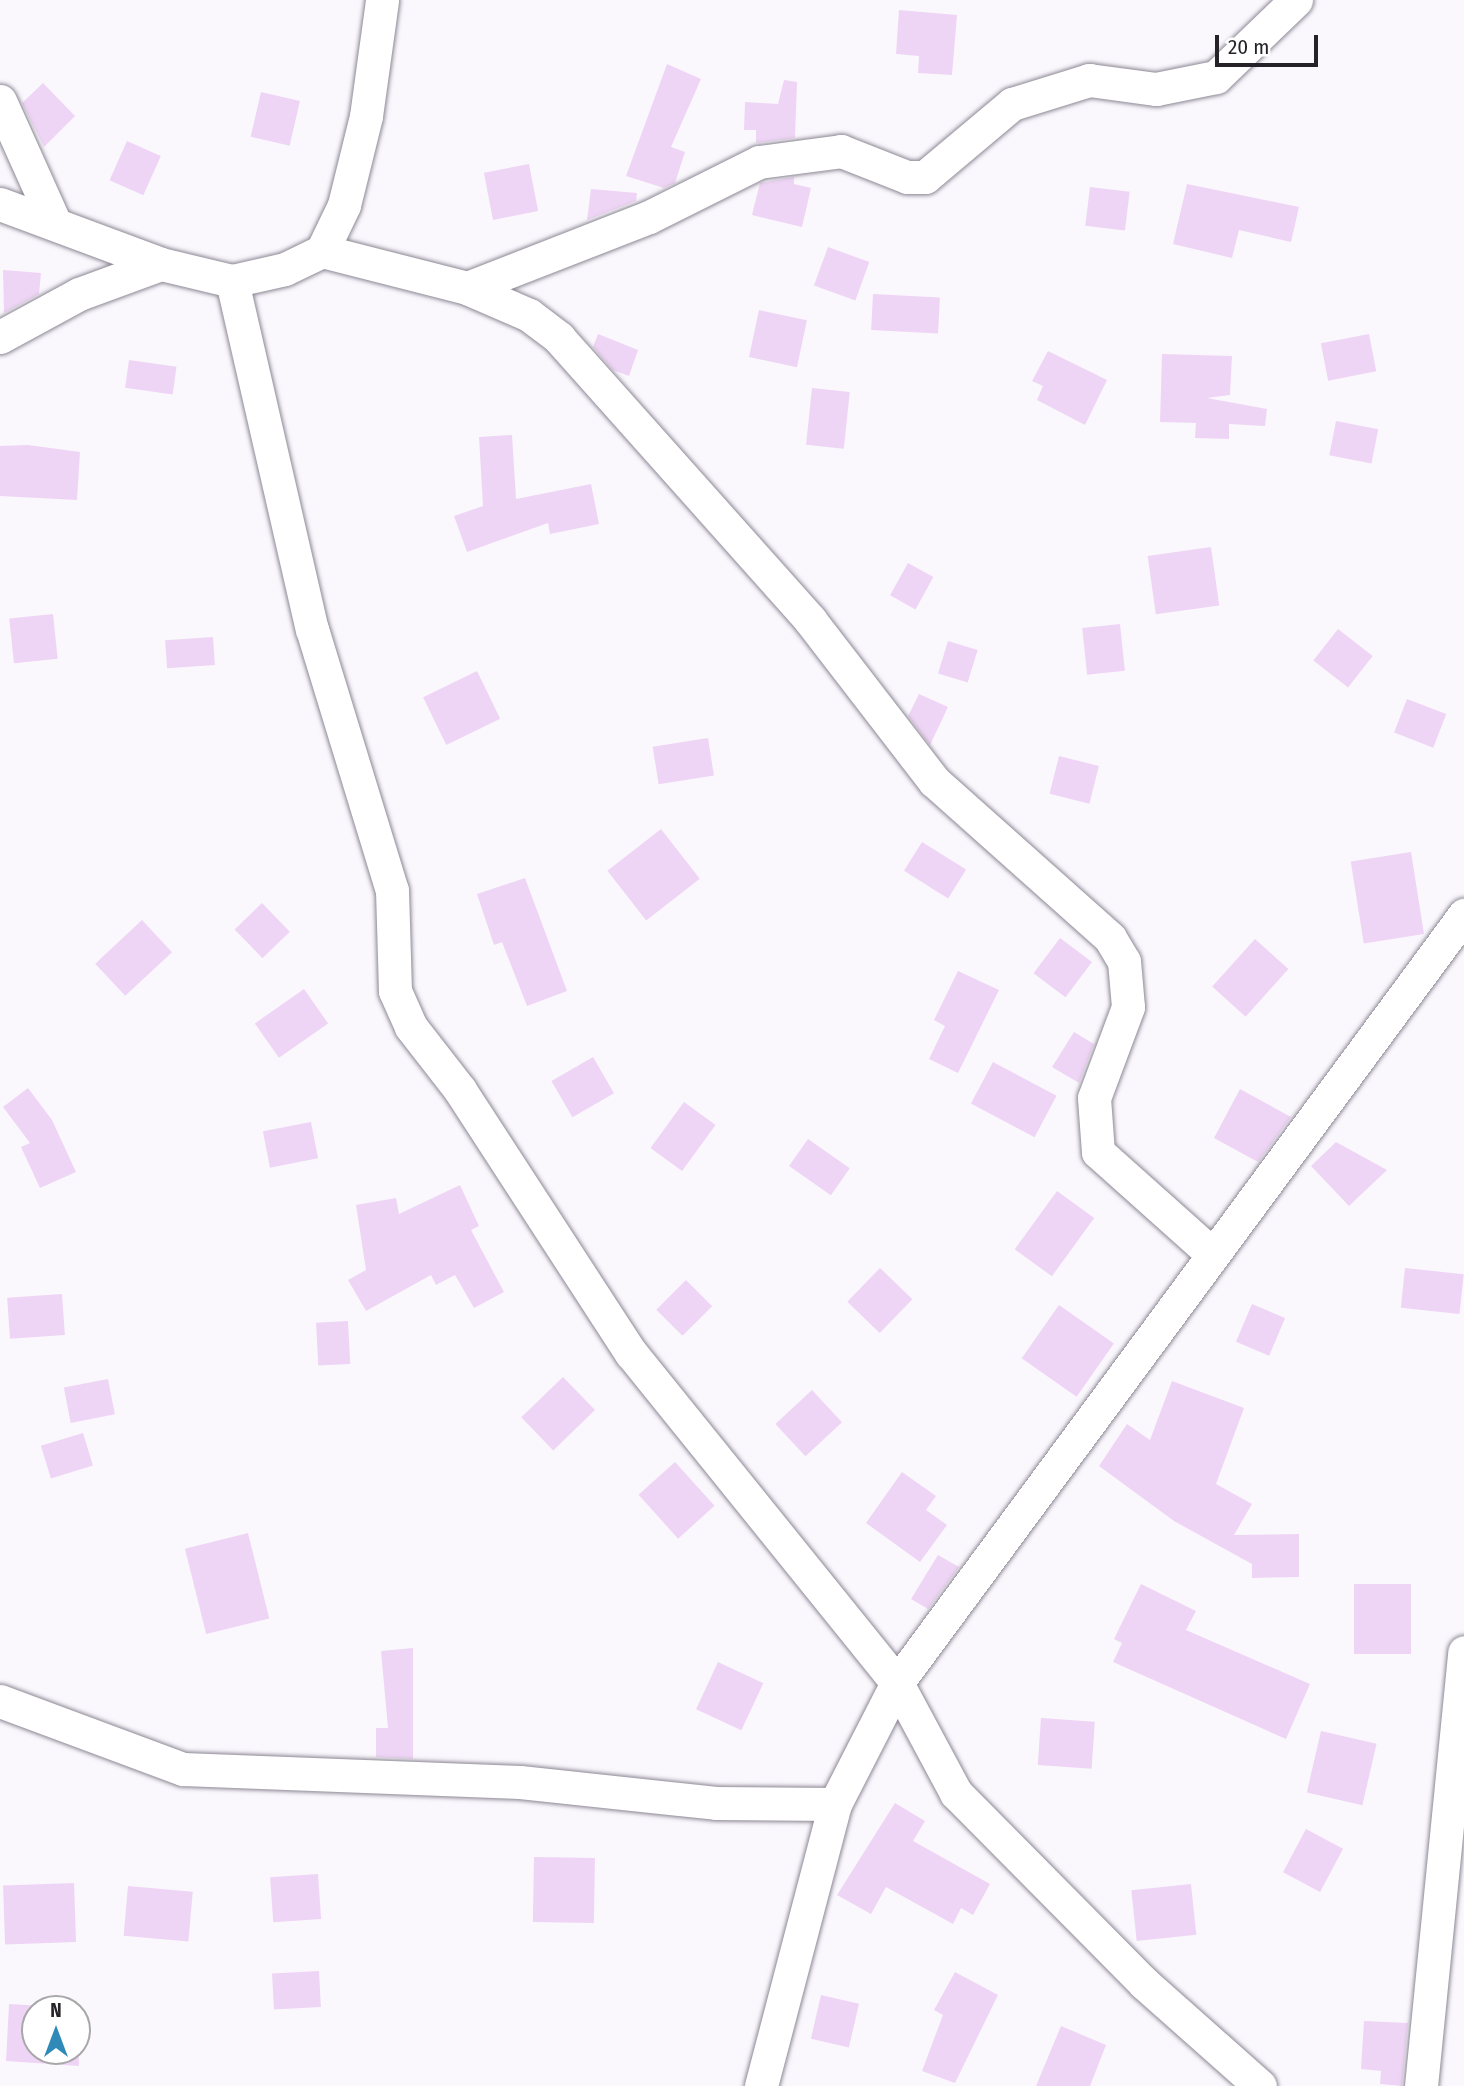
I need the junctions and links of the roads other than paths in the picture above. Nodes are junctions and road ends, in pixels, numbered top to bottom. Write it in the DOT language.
graph roads {
  1 [pos="382,0"];
  2 [pos="1296,0"];
  3 [pos="0,101"];
  4 [pos="0,204"];
  5 [pos="54,219"];
  6 [pos="322,251"];
  7 [pos="161,264"];
  8 [pos="232,281"];
  9 [pos="467,288"];
  10 [pos="0,337"];
  11 [pos="1464,915"];
  12 [pos="1211,1253"];
  13 [pos="1464,1651"];
  14 [pos="897,1684"];
  15 [pos="0,1700"];
  16 [pos="835,1804"];
  17 [pos="761,2086"];
  18 [pos="1260,2086"];
  19 [pos="1421,2086"];
  1 -- 6 [label="street"];
  2 -- 9 [label="street"];
  3 -- 5 [label="street"];
  4 -- 5 [label="street"];
  5 -- 7 [label="street"];
  6 -- 8 [label="street"];
  6 -- 9 [label="street"];
  7 -- 8 [label="street"];
  7 -- 10 [label="street"];
  8 -- 14 [label="street"];
  9 -- 12 [label="street"];
  11 -- 12 [label="street"];
  12 -- 14 [label="street"];
  13 -- 19 [label="street"];
  14 -- 16 [label="street"];
  14 -- 18 [label="street"];
  15 -- 16 [label="street"];
  16 -- 17 [label="street"];
}
